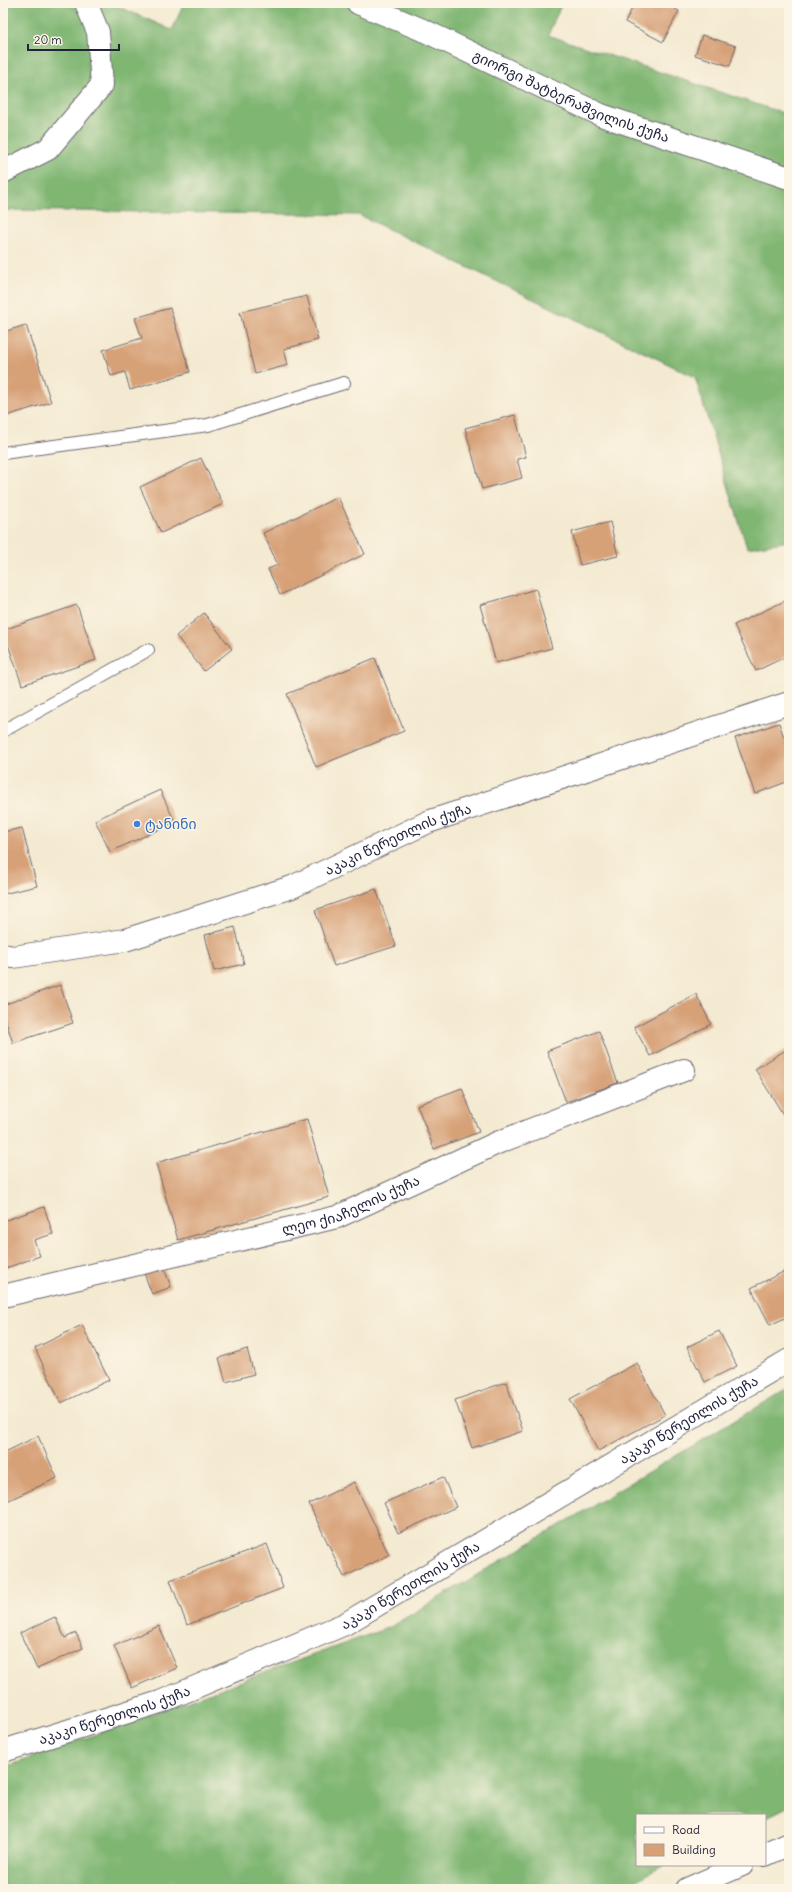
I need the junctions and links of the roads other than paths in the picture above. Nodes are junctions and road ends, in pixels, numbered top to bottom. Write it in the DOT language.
graph roads {
  1 [pos="86,3"];
  2 [pos="358,3"];
  3 [pos="3,172"];
  4 [pos="789,178"];
  5 [pos="344,383"];
  6 [pos="3,453"];
  7 [pos="148,650"];
  8 [pos="789,703"];
  9 [pos="3,731"];
  10 [pos="3,955"];
  11 [pos="684,1070"];
  12 [pos="3,1296"];
  13 [pos="789,1360"];
  14 [pos="3,1751"];
  15 [pos="789,1844"];
  16 [pos="766,1855"];
  17 [pos="740,1866"];
  18 [pos="687,1889"];
  1 -- 3 [label="street"];
  2 -- 4 [label="street, გიორგი შატბერაშვილის ქუჩა"];
  5 -- 6 [label="lane"];
  7 -- 9 [label="lane"];
  8 -- 10 [label="street, აკაკი წერეთლის ქუჩა"];
  11 -- 12 [label="street, ლეო ქიაჩელის ქუჩა"];
  13 -- 14 [label="street, აკაკი წერეთლის ქუჩა"];
  15 -- 16 [label="street"];
  17 -- 18 [label="street"];
}
